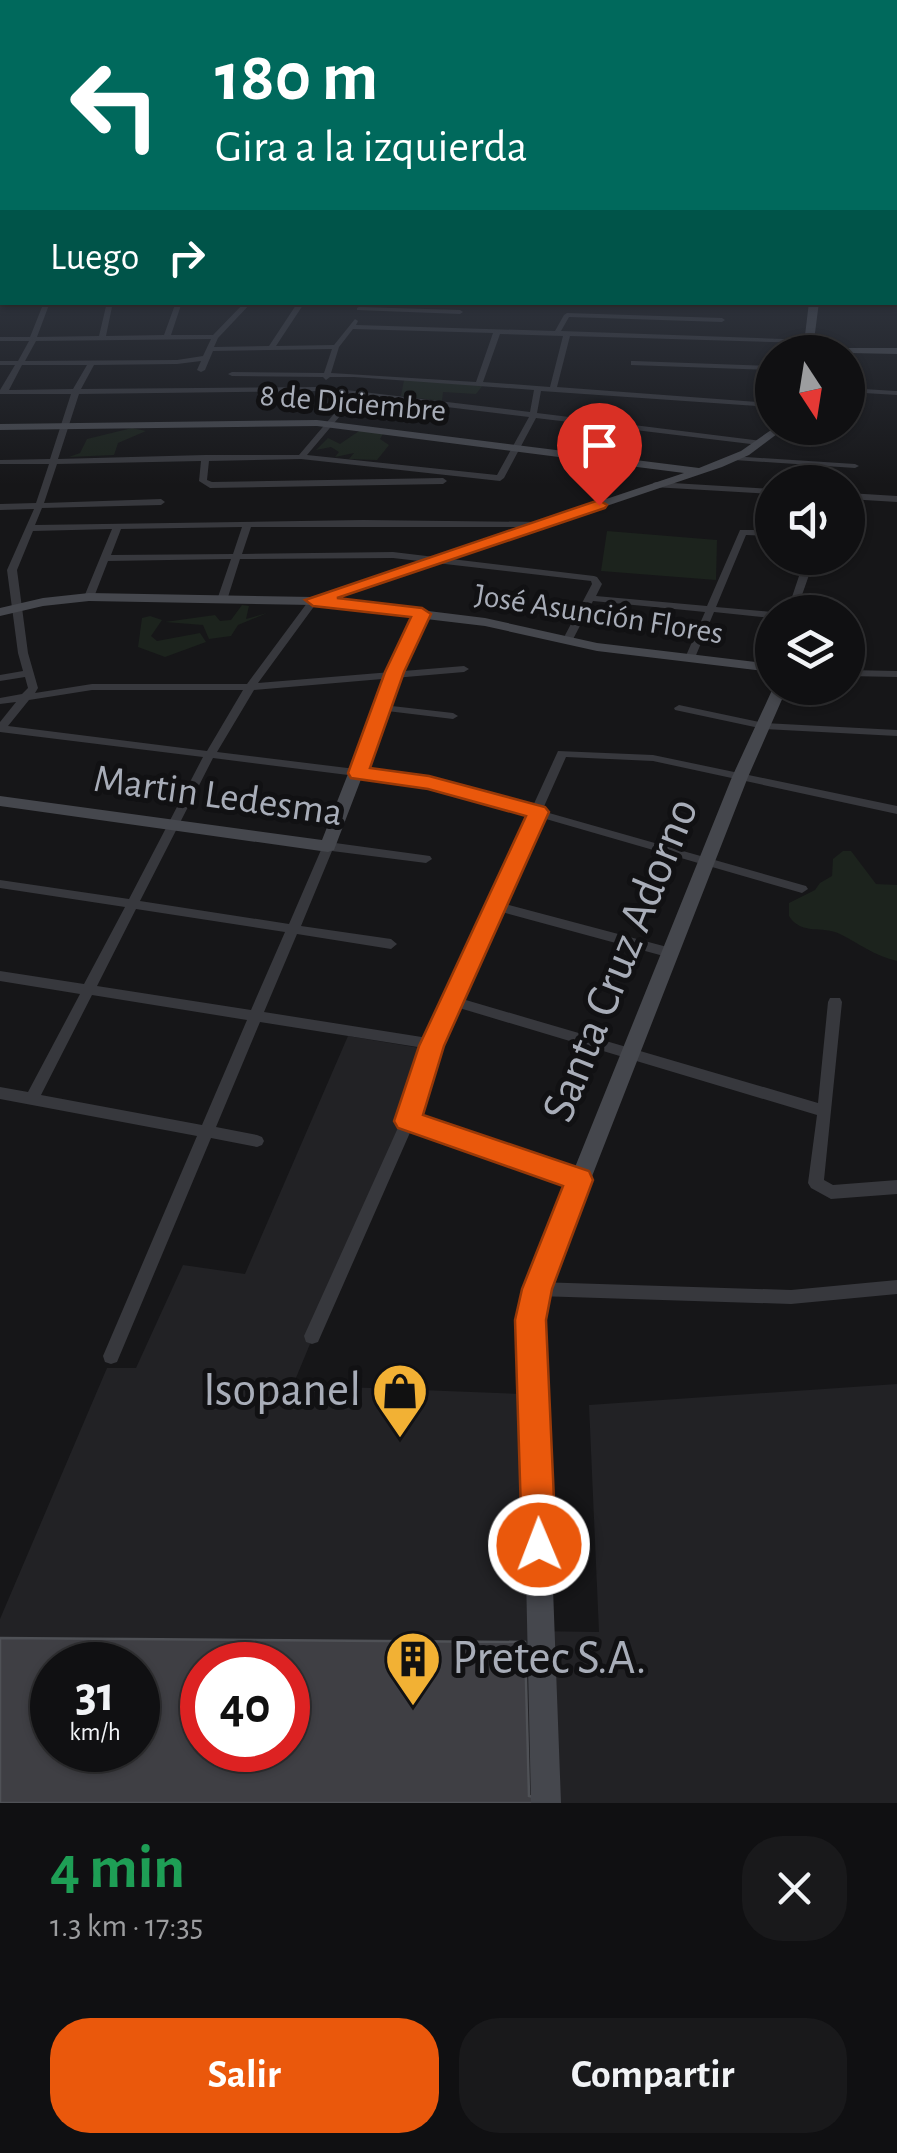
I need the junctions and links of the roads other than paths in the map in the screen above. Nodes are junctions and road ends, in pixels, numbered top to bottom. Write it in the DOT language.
graph roads {
  1 [pos="42,317"];
  2 [pos="107,317"];
  3 [pos="174,317"];
  4 [pos="235,317"];
  5 [pos="291,317"];
  6 [pos="355,317"];
  7 [pos="563,317"];
  8 [pos="641,317"];
  9 [pos="701,320"];
  10 [pos="722,320"];
  11 [pos="352,327"];
  12 [pos="498,332"];
  13 [pos="562,334"];
  14 [pos="168,337"];
  15 [pos="215,337"];
  16 [pos="102,338"];
  17 [pos="0,339"];
  18 [pos="34,339"];
  19 [pos="755,345"];
  20 [pos="209,348"];
  21 [pos="270,348"];
  22 [pos="336,348"];
  23 [pos="865,350"];
  24 [pos="897,351"];
  25 [pos="204,358"];
  26 [pos="92,362"];
  27 [pos="634,362"];
  28 [pos="0,363"];
  29 [pos="22,363"];
  30 [pos="755,367"];
  31 [pos="201,370"];
  32 [pos="232,374"];
  33 [pos="328,374"];
  34 [pos="478,384"];
  35 [pos="538,388"];
  36 [pos="553,389"];
  37 [pos="76,390"];
  38 [pos="321,390"];
  39 [pos="865,391"];
  40 [pos="2,392"];
  41 [pos="895,392"];
  42 [pos="354,395"];
  43 [pos="755,404"];
  44 [pos="533,416"];
  45 [pos="333,424"];
  46 [pos="65,425"];
  47 [pos="0,427"];
  48 [pos="755,443"];
  49 [pos="756,445"];
  50 [pos="518,447"];
  51 [pos="205,457"];
  52 [pos="286,457"];
  53 [pos="301,457"];
  54 [pos="734,458"];
  55 [pos="54,460"];
  56 [pos="0,462"];
  57 [pos="840,465"];
  58 [pos="699,470"];
  59 [pos="459,476"];
  60 [pos="284,483"];
  61 [pos="656,485"];
  62 [pos="755,491"];
  63 [pos="865,497"];
  64 [pos="897,499"];
  65 [pos="161,502"];
  66 [pos="39,506"];
  67 [pos="0,507"];
  68 [pos="248,524"];
  69 [pos="542,525"];
  70 [pos="118,526"];
  71 [pos="30,528"];
  72 [pos="755,532"];
  73 [pos="0,548"];
  74 [pos="18,548"];
  75 [pos="236,555"];
  76 [pos="104,558"];
  77 [pos="438,560"];
  78 [pos="222,597"];
  79 [pos="89,598"];
  80 [pos="591,598"];
  81 [pos="313,600"];
  82 [pos="18,607"];
  83 [pos="713,607"];
  84 [pos="0,612"];
  85 [pos="755,613"];
  86 [pos="422,614"];
  87 [pos="567,641"];
  88 [pos="690,658"];
  89 [pos="755,666"];
  90 [pos="464,668"];
  91 [pos="395,672"];
  92 [pos="29,673"];
  93 [pos="865,673"];
  94 [pos="897,674"];
  95 [pos="0,678"];
  96 [pos="250,687"];
  97 [pos="29,695"];
  98 [pos="0,700"];
  99 [pos="773,705"];
  100 [pos="383,708"];
  101 [pos="679,708"];
  102 [pos="452,716"];
  103 [pos="764,726"];
  104 [pos="0,729"];
  105 [pos="897,732"];
  106 [pos="210,754"];
  107 [pos="358,773"];
  108 [pos="740,777"];
  109 [pos="0,801"];
  110 [pos="897,810"];
  111 [pos="538,812"];
  112 [pos="176,826"];
  113 [pos="328,846"];
  114 [pos="426,860"];
  115 [pos="707,861"];
  116 [pos="0,884"];
  117 [pos="802,889"];
  118 [pos="136,902"];
  119 [pos="497,902"];
  120 [pos="294,928"];
  121 [pos="391,944"];
  122 [pos="672,950"];
  123 [pos="0,976"];
  124 [pos="88,990"];
  125 [pos="452,1001"];
  126 [pos="835,1002"];
  127 [pos="255,1018"];
  128 [pos="432,1044"];
  129 [pos="630,1053"];
  130 [pos="0,1094"];
  131 [pos="32,1100"];
  132 [pos="826,1110"];
  133 [pos="408,1121"];
  134 [pos="204,1132"];
  135 [pos="257,1142"];
  136 [pos="579,1180"];
  137 [pos="897,1187"];
  138 [pos="897,1287"];
  139 [pos="537,1289"];
  140 [pos="312,1336"];
  141 [pos="111,1356"];
  142 [pos="546,1803"];
  1 -- 18 [label="street"];
  2 -- 16 [label="street"];
  3 -- 14 [label="street"];
  4 -- 15 [label="street"];
  5 -- 21 [label="street"];
  6 -- 11 [label="street"];
  7 -- 13 [label="street"];
  8 -- 9 [label="street"];
  9 -- 10 [label="street"];
  11 -- 12 [label="street"];
  11 -- 22 [label="street"];
  12 -- 13 [label="street"];
  12 -- 34 [label="street"];
  13 -- 19 [label="street"];
  13 -- 36 [label="street"];
  14 -- 15 [label="street"];
  14 -- 16 [label="street"];
  15 -- 20 [label="street"];
  16 -- 18 [label="street"];
  17 -- 18 [label="street"];
  18 -- 29 [label="street"];
  20 -- 21 [label="street"];
  20 -- 25 [label="street"];
  21 -- 22 [label="street"];
  22 -- 33 [label="street"];
  23 -- 24 [label="street"];
  25 -- 26 [label="street"];
  25 -- 31 [label="street"];
  26 -- 29 [label="street"];
  26 -- 37 [label="street"];
  27 -- 30 [label="street"];
  28 -- 29 [label="street"];
  29 -- 40 [label="street"];
  32 -- 33 [label="street"];
  33 -- 34 [label="street"];
  33 -- 38 [label="street"];
  34 -- 35 [label="street"];
  35 -- 36 [label="street"];
  35 -- 44 [label="street"];
  36 -- 43 [label="street"];
  37 -- 38 [label="street"];
  37 -- 40 [label="street"];
  37 -- 46 [label="street"];
  38 -- 42 [label="street"];
  39 -- 41 [label="street"];
  42 -- 44 [label="street"];
  42 -- 45 [label="street"];
  44 -- 48 [label="street"];
  44 -- 50 [label="street"];
  45 -- 46 [label="street, 8 de Diciembre"];
  45 -- 50 [label="street, 8 de Diciembre"];
  45 -- 53 [label="street"];
  46 -- 47 [label="street, 8 de Diciembre"];
  46 -- 55 [label="street"];
  49 -- 54 [label="street"];
  50 -- 58 [label="street, 8 de Diciembre"];
  50 -- 59 [label="street"];
  51 -- 52 [label="street"];
  51 -- 55 [label="street"];
  51 -- 60 [label="street"];
  52 -- 53 [label="street"];
  52 -- 60 [label="street"];
  53 -- 59 [label="street"];
  54 -- 57 [label="street"];
  54 -- 58 [label="street"];
  55 -- 56 [label="street"];
  55 -- 66 [label="street"];
  58 -- 61 [label="street"];
  59 -- 60 [label="street"];
  61 -- 62 [label="street"];
  61 -- 69 [label="street"];
  63 -- 64 [label="street"];
  65 -- 66 [label="street"];
  66 -- 67 [label="street"];
  66 -- 71 [label="street"];
  68 -- 69 [label="street"];
  68 -- 70 [label="street"];
  68 -- 75 [label="street"];
  69 -- 77 [label="street"];
  70 -- 71 [label="street"];
  70 -- 76 [label="street"];
  71 -- 74 [label="street"];
  72 -- 83 [label="street"];
  73 -- 74 [label="street"];
  74 -- 82 [label="street"];
  75 -- 76 [label="street"];
  75 -- 77 [label="street"];
  75 -- 78 [label="street"];
  76 -- 79 [label="street"];
  77 -- 80 [label="street"];
  77 -- 81 [label="street"];
  78 -- 79 [label="street, José Asunción Flores"];
  78 -- 81 [label="street, José Asunción Flores"];
  79 -- 82 [label="street, José Asunción Flores"];
  80 -- 83 [label="street"];
  80 -- 87 [label="street"];
  81 -- 86 [label="street, José Asunción Flores"];
  81 -- 96 [label="street"];
  82 -- 84 [label="street, José Asunción Flores"];
  82 -- 92 [label="street"];
  83 -- 85 [label="street"];
  83 -- 88 [label="street"];
  86 -- 87 [label="street, José Asunción Flores"];
  86 -- 91 [label="street"];
  87 -- 88 [label="street, José Asunción Flores"];
  88 -- 89 [label="street, José Asunción Flores"];
  90 -- 91 [label="street"];
  91 -- 96 [label="street"];
  91 -- 100 [label="street"];
  92 -- 95 [label="street"];
  92 -- 97 [label="street"];
  93 -- 94 [label="street"];
  96 -- 97 [label="street"];
  96 -- 106 [label="street"];
  97 -- 98 [label="street"];
  97 -- 104 [label="street"];
  99 -- 103 [label="street, Santa Cruz Adorno"];
  100 -- 102 [label="street"];
  100 -- 107 [label="street"];
  101 -- 103 [label="street"];
  103 -- 105 [label="street"];
  103 -- 108 [label="street, Santa Cruz Adorno"];
  104 -- 106 [label="street"];
  106 -- 107 [label="street"];
  106 -- 112 [label="street"];
  107 -- 111 [label="street"];
  107 -- 113 [label="street"];
  108 -- 110 [label="street"];
  108 -- 111 [label="street"];
  108 -- 115 [label="street, Santa Cruz Adorno"];
  109 -- 112 [label="street, Martin Ledesma"];
  111 -- 115 [label="street"];
  111 -- 119 [label="street"];
  112 -- 113 [label="street, Martin Ledesma"];
  112 -- 118 [label="street"];
  113 -- 114 [label="street, Martin Ledesma"];
  113 -- 120 [label="street"];
  115 -- 117 [label="street"];
  115 -- 122 [label="street, Santa Cruz Adorno"];
  116 -- 118 [label="street"];
  118 -- 120 [label="street"];
  118 -- 124 [label="street"];
  119 -- 122 [label="street"];
  119 -- 125 [label="street"];
  120 -- 121 [label="street"];
  120 -- 127 [label="street"];
  122 -- 129 [label="street, Santa Cruz Adorno"];
  123 -- 124 [label="street"];
  124 -- 127 [label="street"];
  124 -- 131 [label="street"];
  125 -- 128 [label="street"];
  125 -- 129 [label="street"];
  126 -- 132 [label="street"];
  127 -- 128 [label="street"];
  127 -- 134 [label="street"];
  128 -- 133 [label="street"];
  129 -- 132 [label="street"];
  129 -- 136 [label="street, Santa Cruz Adorno"];
  130 -- 131 [label="street"];
  131 -- 134 [label="street"];
  132 -- 137 [label="street"];
  133 -- 136 [label="street"];
  133 -- 140 [label="street"];
  134 -- 135 [label="street"];
  134 -- 141 [label="street"];
  136 -- 139 [label="street, Santa Cruz Adorno"];
  138 -- 139 [label="street"];
  139 -- 142 [label="street, Santa Cruz Adorno"];
}
